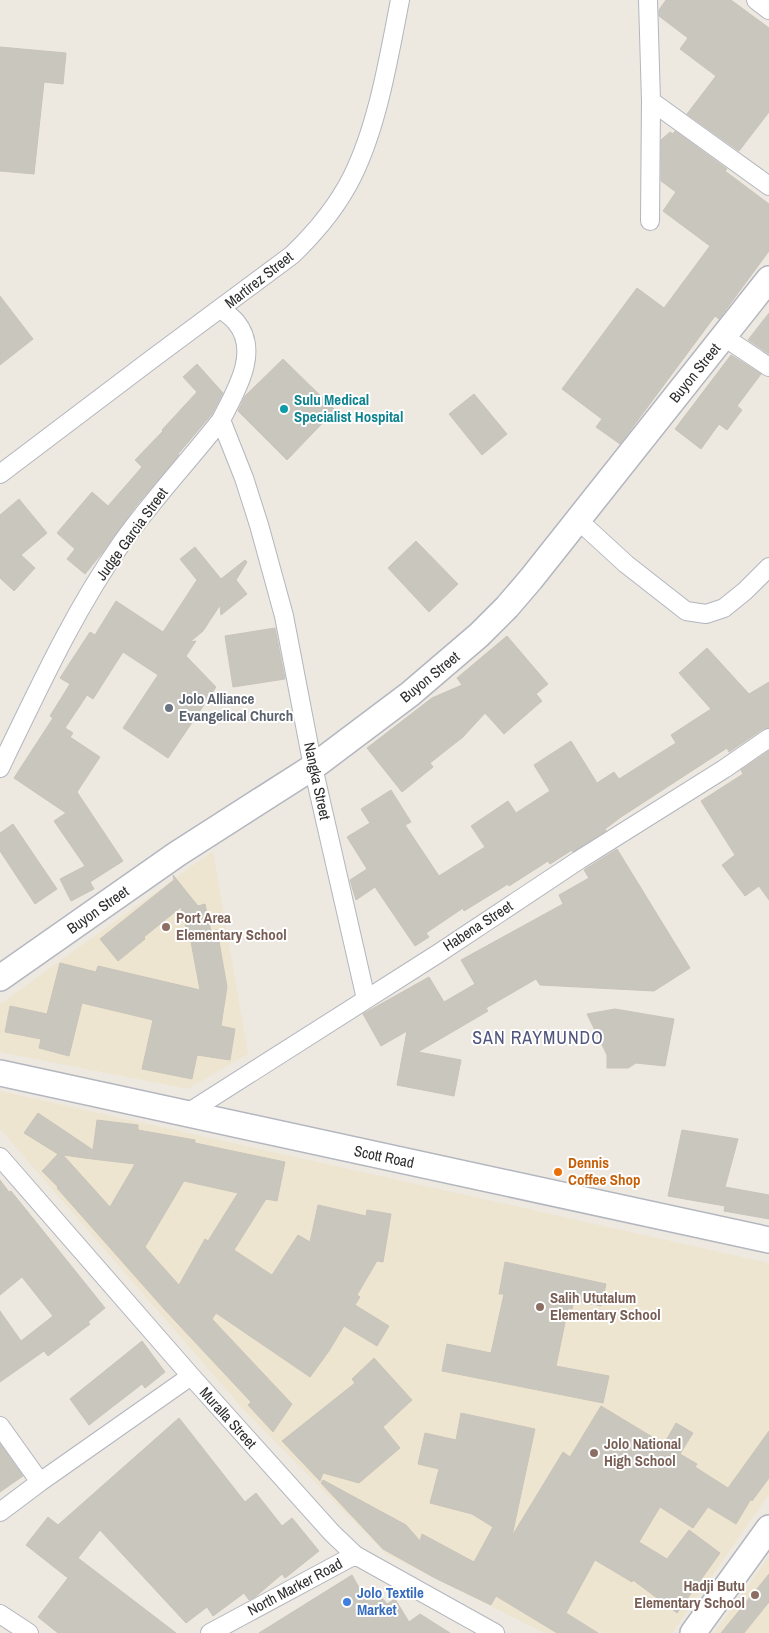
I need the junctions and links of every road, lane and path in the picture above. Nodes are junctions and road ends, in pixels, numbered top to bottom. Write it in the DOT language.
graph roads {
  1 [pos="400,0"];
  2 [pos="648,0"];
  3 [pos="756,0"];
  4 [pos="769,10"];
  5 [pos="651,101"];
  6 [pos="769,186"];
  7 [pos="650,221"];
  8 [pos="769,278"];
  9 [pos="221,309"];
  10 [pos="724,337"];
  11 [pos="769,367"];
  12 [pos="221,420"];
  13 [pos="0,474"];
  14 [pos="578,520"];
  15 [pos="769,568"];
  16 [pos="769,738"];
  17 [pos="313,766"];
  18 [pos="0,768"];
  19 [pos="0,978"];
  20 [pos="366,999"];
  21 [pos="0,1073"];
  22 [pos="186,1114"];
  23 [pos="0,1157"];
  24 [pos="769,1240"];
  25 [pos="191,1376"];
  26 [pos="0,1426"];
  27 [pos="40,1482"];
  28 [pos="0,1512"];
  29 [pos="769,1528"];
  30 [pos="355,1555"];
  31 [pos="0,1614"];
  32 [pos="29,1633"];
  33 [pos="210,1633"];
  34 [pos="495,1633"];
  35 [pos="693,1633"];
  1 -- 9 [label="street, Martirez Street"];
  2 -- 5 [label="street"];
  3 -- 4 [label="street"];
  5 -- 6 [label="street"];
  5 -- 7 [label="street"];
  8 -- 10 [label="main road, Buyon Street"];
  9 -- 12 [label="street, Judge Garcia Street"];
  9 -- 13 [label="street, Martirez Street"];
  10 -- 11 [label="street"];
  10 -- 14 [label="main road, Buyon Street"];
  12 -- 17 [label="street, Nangka Street"];
  12 -- 18 [label="street, Judge Garcia Street"];
  14 -- 15 [label="street"];
  14 -- 17 [label="main road, Buyon Street"];
  16 -- 20 [label="street, Habena Street"];
  17 -- 19 [label="main road, Buyon Street"];
  17 -- 20 [label="street, Nangka Street"];
  20 -- 22 [label="street, Habena Street"];
  21 -- 22 [label="main road, Scott Road"];
  22 -- 24 [label="main road, Scott Road"];
  23 -- 25 [label="street, Muralla Street"];
  25 -- 27 [label="street"];
  25 -- 30 [label="street, Muralla Street"];
  26 -- 27 [label="street"];
  27 -- 28 [label="street"];
  29 -- 35 [label="main road"];
  30 -- 33 [label="street, North Marker Road"];
  30 -- 34 [label="street, Muralla Street"];
  31 -- 32 [label="street"];
}
